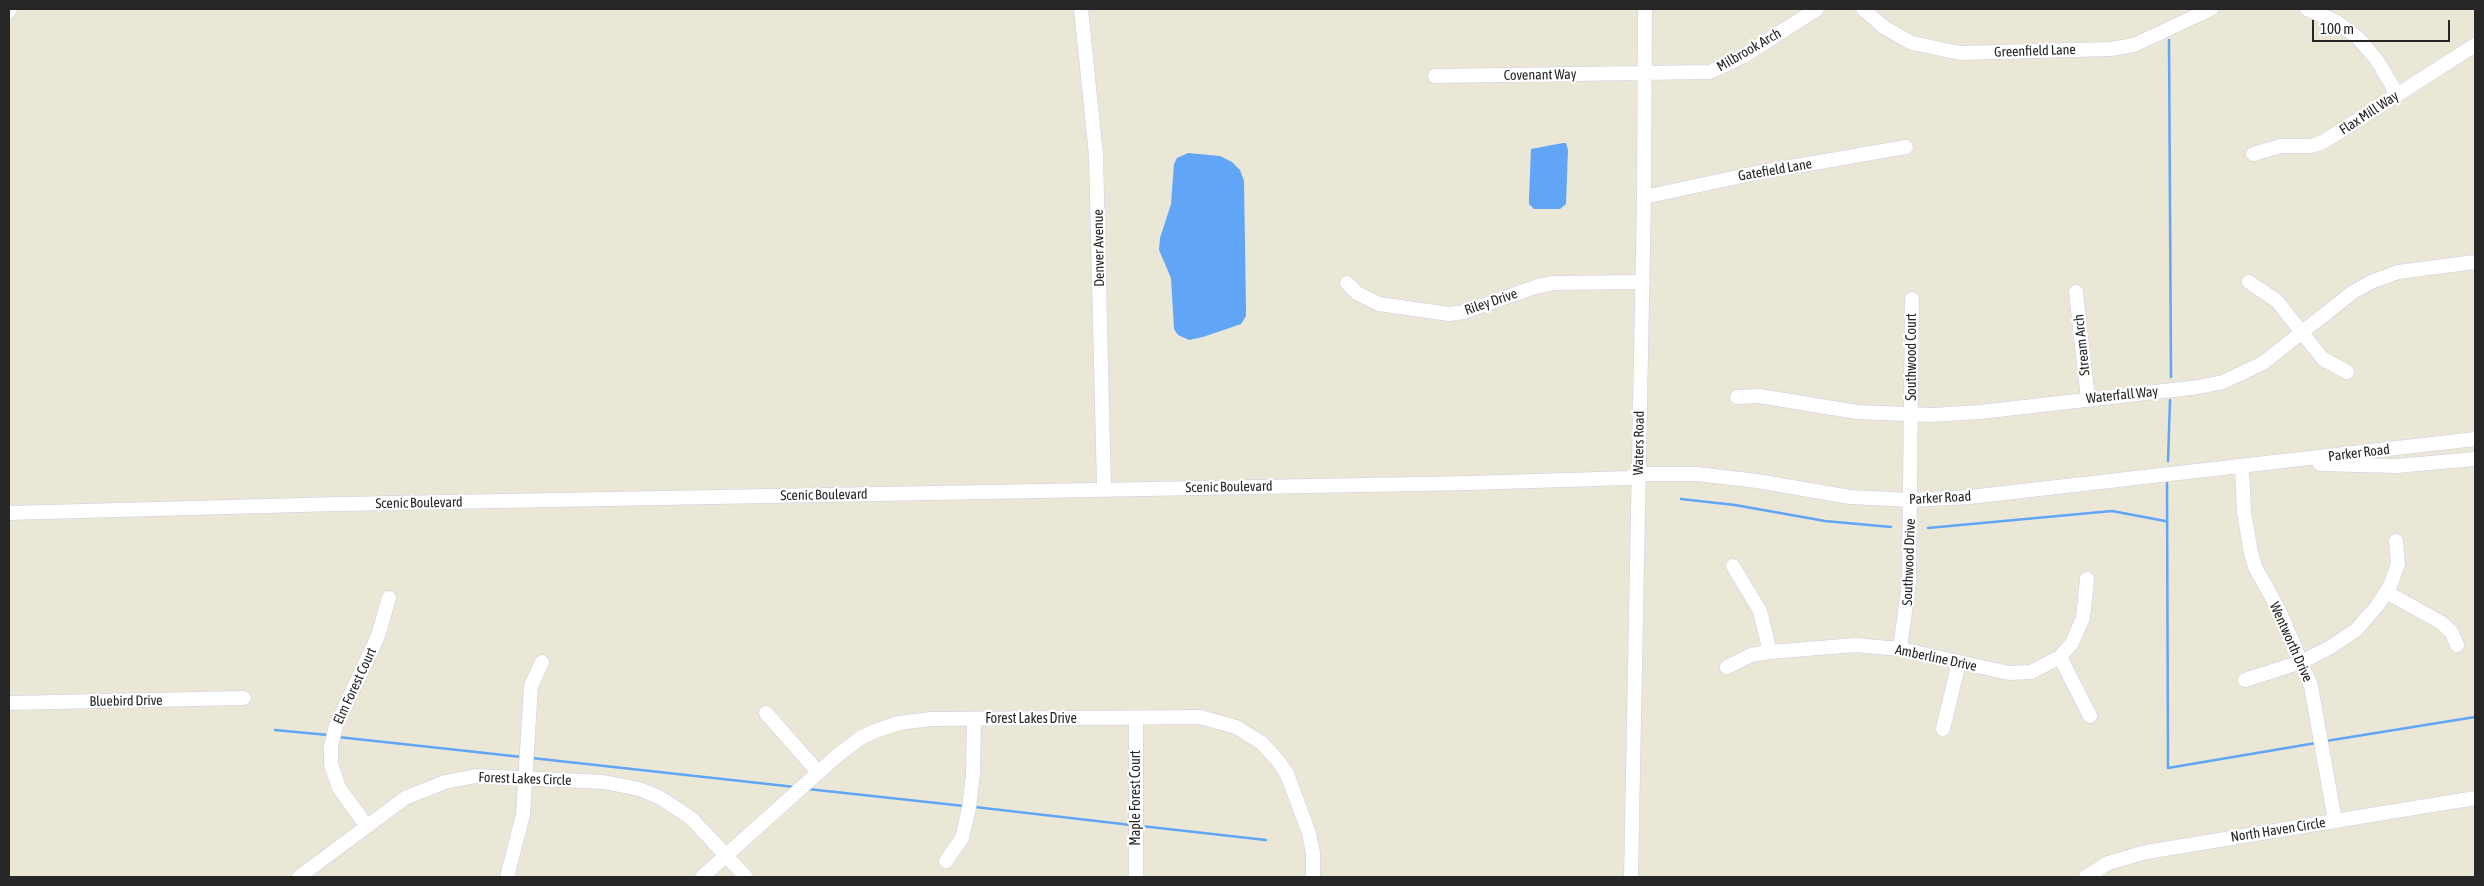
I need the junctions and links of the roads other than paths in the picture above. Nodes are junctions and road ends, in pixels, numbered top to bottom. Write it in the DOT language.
graph roads {
  1 [pos="1082,9"];
  2 [pos="1645,9"];
  3 [pos="1817,9"];
  4 [pos="1863,9"];
  5 [pos="2211,9"];
  6 [pos="2307,9"];
  7 [pos="2475,46"];
  8 [pos="1645,73"];
  9 [pos="1435,76"];
  10 [pos="2397,94"];
  11 [pos="1906,147"];
  12 [pos="2253,154"];
  13 [pos="1644,197"];
  14 [pos="2475,262"];
  15 [pos="1642,282"];
  16 [pos="2249,282"];
  17 [pos="1347,283"];
  18 [pos="2076,292"];
  19 [pos="1912,299"];
  20 [pos="2301,332"];
  21 [pos="2347,372"];
  22 [pos="1737,397"];
  23 [pos="2088,399"];
  24 [pos="1912,415"];
  25 [pos="2475,438"];
  26 [pos="2475,459"];
  27 [pos="2242,466"];
  28 [pos="1638,474"];
  29 [pos="1104,489"];
  30 [pos="1911,500"];
  31 [pos="9,513"];
  32 [pos="2396,541"];
  33 [pos="1734,566"];
  34 [pos="2088,579"];
  35 [pos="2386,592"];
  36 [pos="389,598"];
  37 [pos="2457,645"];
  38 [pos="1900,649"];
  39 [pos="1770,652"];
  40 [pos="2060,657"];
  41 [pos="542,662"];
  42 [pos="1960,662"];
  43 [pos="2301,662"];
  44 [pos="1727,667"];
  45 [pos="2245,680"];
  46 [pos="244,698"];
  47 [pos="9,703"];
  48 [pos="766,713"];
  49 [pos="2090,716"];
  50 [pos="1136,718"];
  51 [pos="974,719"];
  52 [pos="1944,729"];
  53 [pos="818,772"];
  54 [pos="525,778"];
  55 [pos="2475,798"];
  56 [pos="2335,821"];
  57 [pos="366,825"];
  58 [pos="727,856"];
  59 [pos="946,861"];
  60 [pos="299,877"];
  61 [pos="507,877"];
  62 [pos="702,877"];
  63 [pos="746,877"];
  64 [pos="1136,877"];
  65 [pos="1313,877"];
  66 [pos="1630,877"];
  67 [pos="2086,877"];
  1 -- 29 [label="street, Denver Avenue"];
  2 -- 8 [label="street, Waters Road"];
  3 -- 8 [label="street, Milbrook Arch"];
  4 -- 5 [label="street, Greenfield Lane"];
  6 -- 10 [label="street"];
  7 -- 10 [label="street, Flax Mill Way"];
  8 -- 9 [label="street, Covenant Way"];
  8 -- 13 [label="street, Waters Road"];
  10 -- 12 [label="street, Flax Mill Way"];
  11 -- 13 [label="street, Gatefield Lane"];
  13 -- 15 [label="street, Waters Road"];
  14 -- 20 [label="street, Waterfall Way"];
  15 -- 17 [label="street, Riley Drive"];
  15 -- 28 [label="street, Waters Road"];
  16 -- 20 [label="street"];
  18 -- 23 [label="street, Stream Arch"];
  19 -- 24 [label="street, Southwood Court"];
  20 -- 21 [label="street"];
  20 -- 23 [label="street, Waterfall Way"];
  22 -- 24 [label="street, Waterfall Way"];
  23 -- 24 [label="street, Waterfall Way"];
  24 -- 30 [label="street, Southwood Drive"];
  25 -- 27 [label="street, Parker Road"];
  26 -- 27 [label="street, Parker Road"];
  27 -- 30 [label="street, Parker Road"];
  27 -- 43 [label="street, Wentworth Drive"];
  28 -- 29 [label="street, Scenic Boulevard"];
  28 -- 30 [label="street, Parker Road"];
  28 -- 66 [label="street, Waters Road"];
  29 -- 31 [label="street, Scenic Boulevard"];
  30 -- 38 [label="street, Southwood Drive"];
  32 -- 35 [label="street"];
  33 -- 39 [label="street"];
  34 -- 40 [label="street, Amberline Drive"];
  35 -- 37 [label="street"];
  35 -- 43 [label="street"];
  36 -- 57 [label="street, Elm Forest Court"];
  38 -- 39 [label="street, Amberline Drive"];
  38 -- 42 [label="street, Amberline Drive"];
  39 -- 44 [label="street, Amberline Drive"];
  40 -- 42 [label="street, Amberline Drive"];
  40 -- 49 [label="street"];
  41 -- 54 [label="street"];
  42 -- 52 [label="street"];
  43 -- 45 [label="street"];
  43 -- 56 [label="street, Wentworth Drive"];
  46 -- 47 [label="street, Bluebird Drive"];
  48 -- 53 [label="street"];
  50 -- 51 [label="street, Forest Lakes Drive"];
  50 -- 64 [label="street, Maple Forest Court"];
  50 -- 65 [label="street, Forest Lakes Drive"];
  51 -- 53 [label="street, Forest Lakes Drive"];
  51 -- 59 [label="street"];
  53 -- 58 [label="street, Forest Lakes Drive"];
  54 -- 57 [label="street, Forest Lakes Circle"];
  54 -- 58 [label="street, Forest Lakes Circle"];
  54 -- 61 [label="street"];
  55 -- 56 [label="street, North Haven Circle"];
  56 -- 67 [label="street, North Haven Circle"];
  57 -- 60 [label="street, Forest Lakes Circle"];
  58 -- 62 [label="street, Forest Lakes Drive"];
  58 -- 63 [label="street, Forest Lakes Circle"];
}
